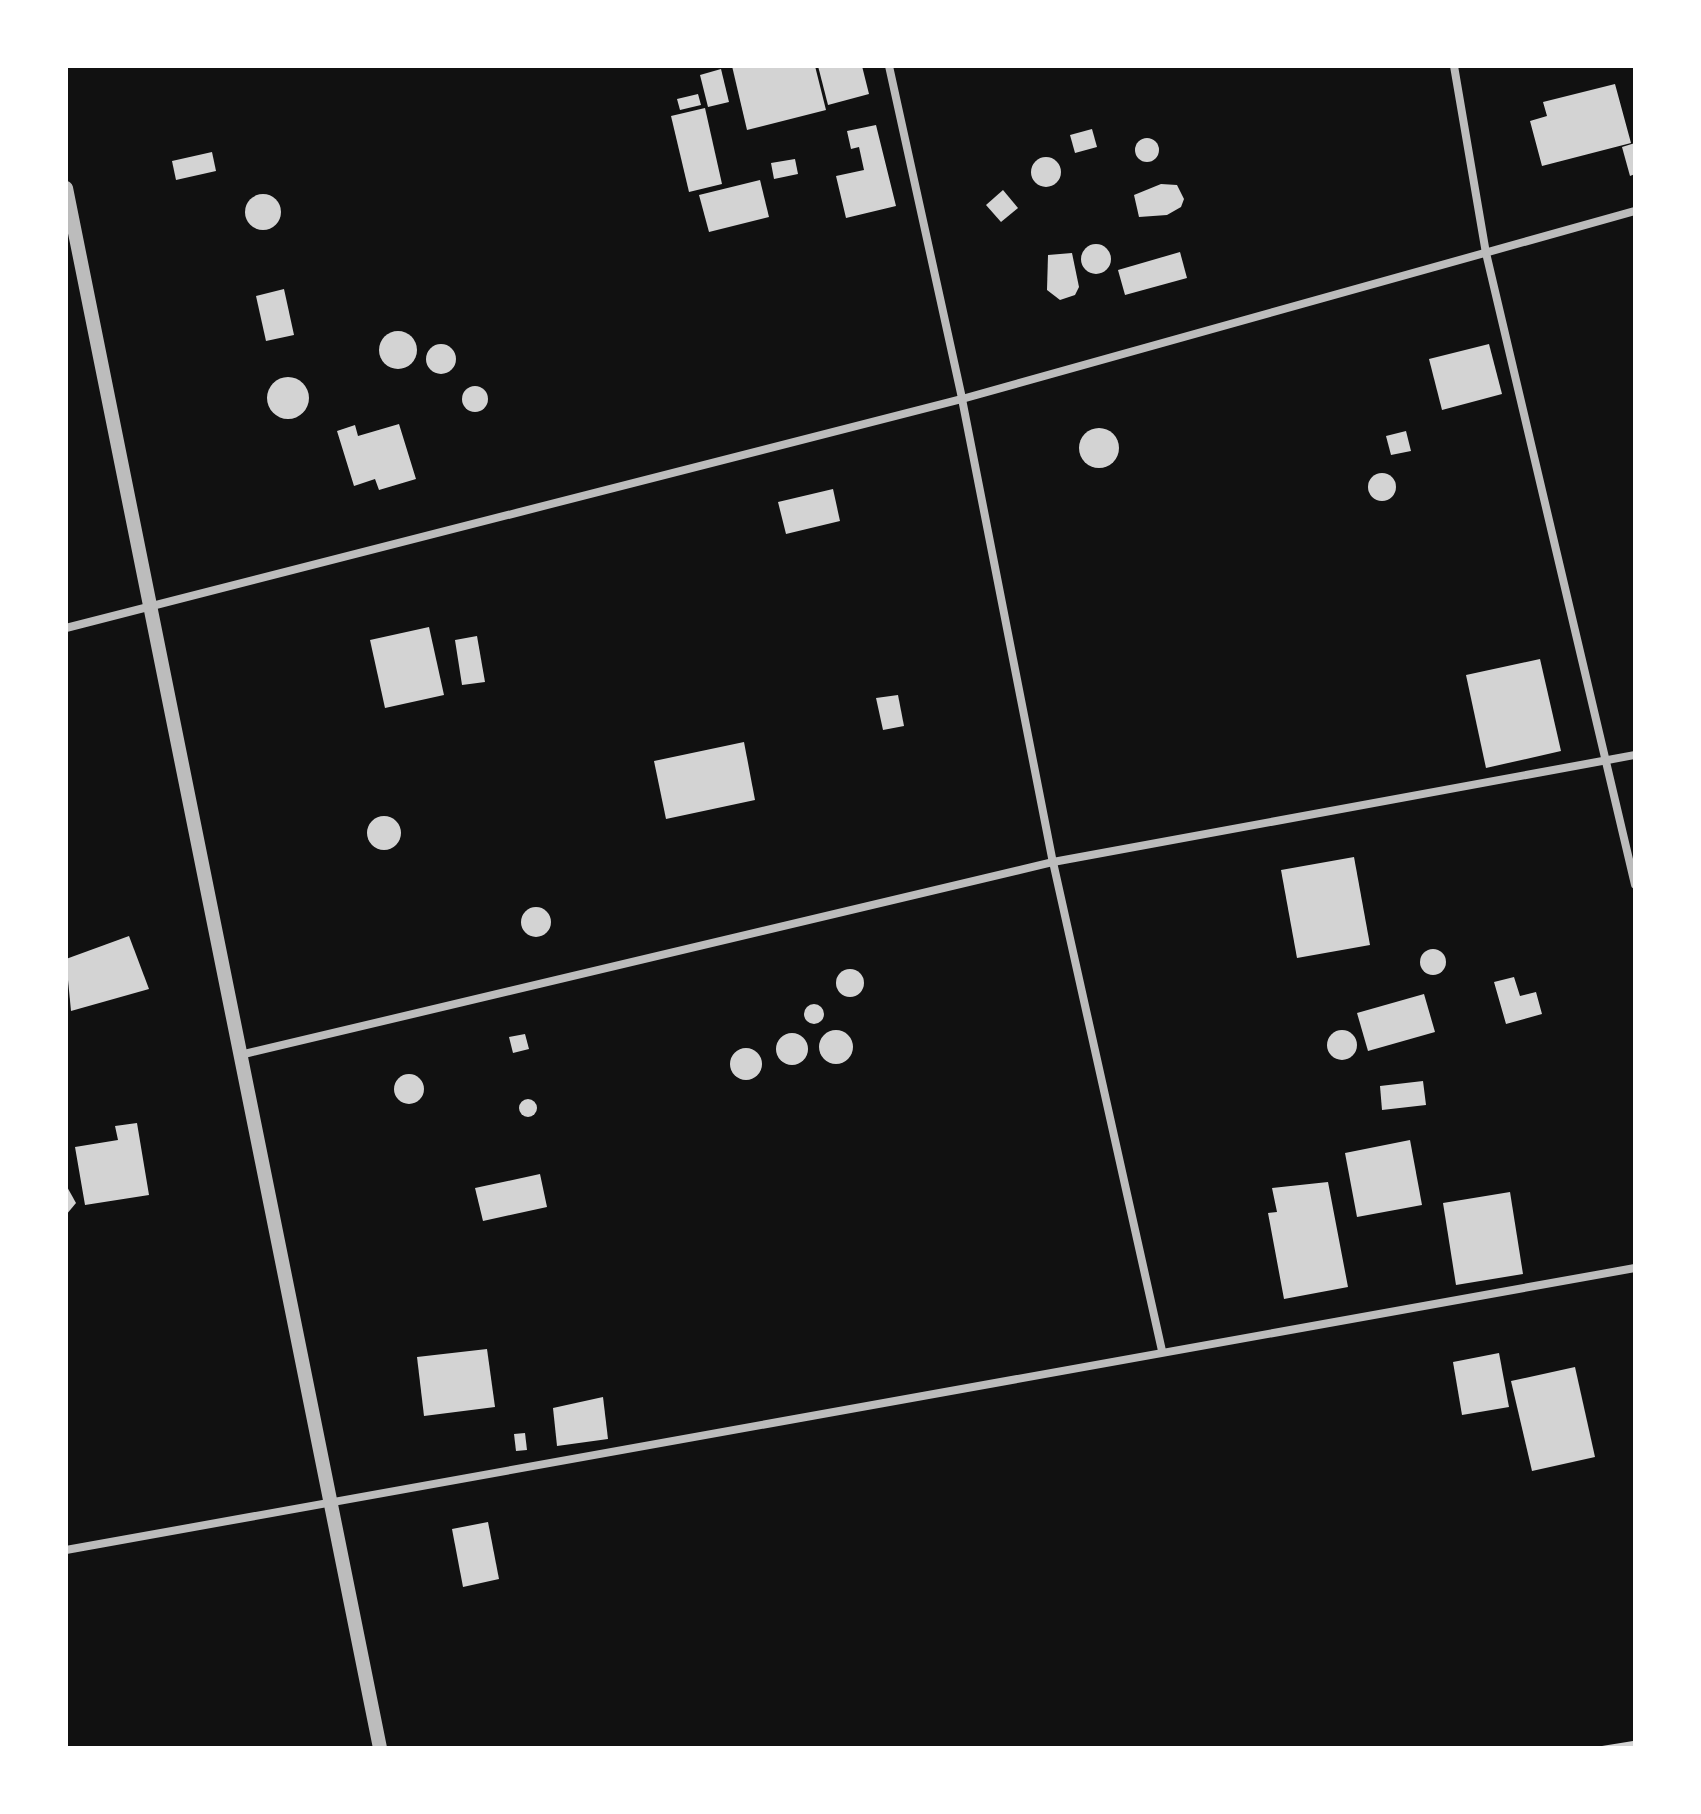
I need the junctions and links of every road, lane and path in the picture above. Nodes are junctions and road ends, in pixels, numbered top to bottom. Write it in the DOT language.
graph roads {
  1 [pos="889,66"];
  2 [pos="1454,66"];
  3 [pos="66,188"];
  4 [pos="1635,211"];
  5 [pos="1486,253"];
  6 [pos="962,399"];
  7 [pos="150,607"];
  8 [pos="66,628"];
  9 [pos="1635,755"];
  10 [pos="1609,761"];
  11 [pos="1053,862"];
  12 [pos="1635,885"];
  13 [pos="240,1055"];
  14 [pos="1635,1268"];
  15 [pos="1162,1351"];
  16 [pos="330,1499"];
  17 [pos="66,1550"];
  18 [pos="380,1748"];
  1 -- 6 [label="street"];
  2 -- 5 [label="street"];
  3 -- 7 [label="street"];
  4 -- 5 [label="street"];
  5 -- 6 [label="street"];
  5 -- 10 [label="street"];
  6 -- 7 [label="street"];
  6 -- 11 [label="street"];
  7 -- 8 [label="street"];
  7 -- 13 [label="street"];
  9 -- 10 [label="street"];
  10 -- 11 [label="street"];
  10 -- 12 [label="street"];
  11 -- 13 [label="street"];
  11 -- 15 [label="street"];
  13 -- 16 [label="street"];
  14 -- 15 [label="street"];
  15 -- 16 [label="street"];
  16 -- 17 [label="street"];
  16 -- 18 [label="street"];
}
